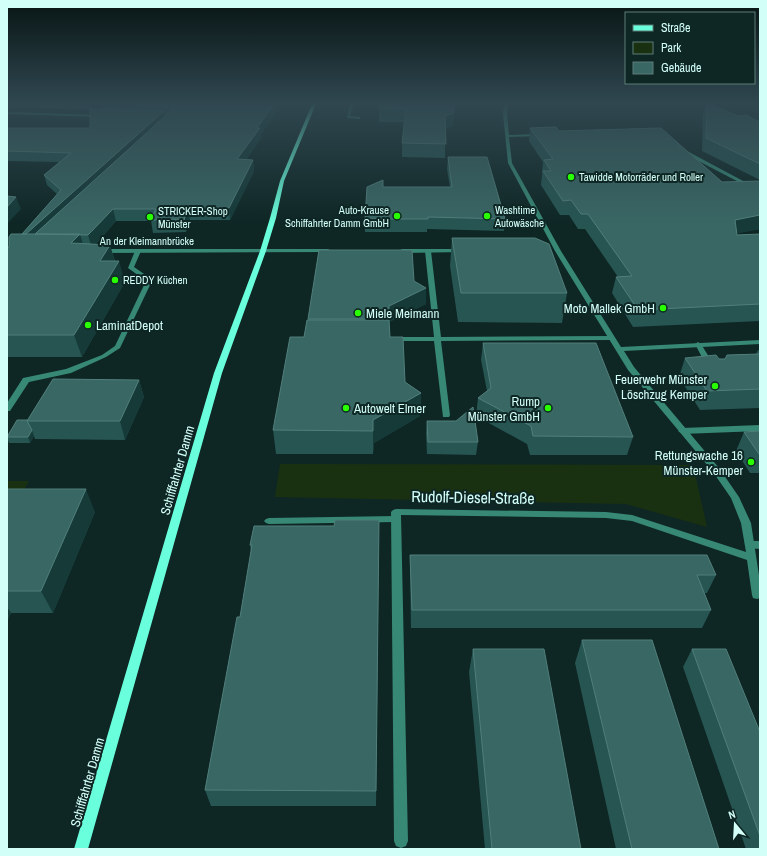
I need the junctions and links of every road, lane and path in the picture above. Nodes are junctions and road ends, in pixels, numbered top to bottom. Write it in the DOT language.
graph roads {
  1 [pos="297,144"];
  2 [pos="509,144"];
  3 [pos="677,148"];
  4 [pos="760,192"];
  5 [pos="92,251"];
  6 [pos="138,251"];
  7 [pos="263,251"];
  8 [pos="336,251"];
  9 [pos="397,251"];
  10 [pos="428,251"];
  11 [pos="466,251"];
  12 [pos="612,338"];
  13 [pos="390,339"];
  14 [pos="437,339"];
  15 [pos="760,342"];
  16 [pos="698,344"];
  17 [pos="619,349"];
  18 [pos="715,374"];
  19 [pos="7,409"];
  20 [pos="446,415"];
  21 [pos="760,428"];
  22 [pos="682,431"];
  23 [pos="396,519"];
  24 [pos="269,521"];
  25 [pos="750,545"];
  26 [pos="760,545"];
  27 [pos="752,558"];
  28 [pos="757,595"];
  29 [pos="401,841"];
  30 [pos="81,849"];
  1 -- 7 [label="main road, Schifffahrter Damm"];
  2 -- 12 [label="street"];
  3 -- 4 [label="street"];
  5 -- 6 [label="street, An der Kleimannbrücke"];
  6 -- 7 [label="street, An der Kleimannbrücke"];
  6 -- 19 [label="street"];
  7 -- 8 [label="street"];
  7 -- 30 [label="main road, Schifffahrter Damm"];
  9 -- 10 [label="street"];
  10 -- 11 [label="street"];
  10 -- 14 [label="street"];
  12 -- 14 [label="street"];
  12 -- 17 [label="street"];
  13 -- 14 [label="street"];
  14 -- 20 [label="street"];
  15 -- 16 [label="street"];
  16 -- 17 [label="street"];
  16 -- 18 [label="street"];
  17 -- 22 [label="street"];
  21 -- 22 [label="street"];
  22 -- 25 [label="street"];
  23 -- 24 [label="street"];
  23 -- 27 [label="street, Rudolf-Diesel-Straße"];
  23 -- 29 [label="street"];
  25 -- 26 [label="street"];
  25 -- 27 [label="street"];
  27 -- 28 [label="street"];
}
